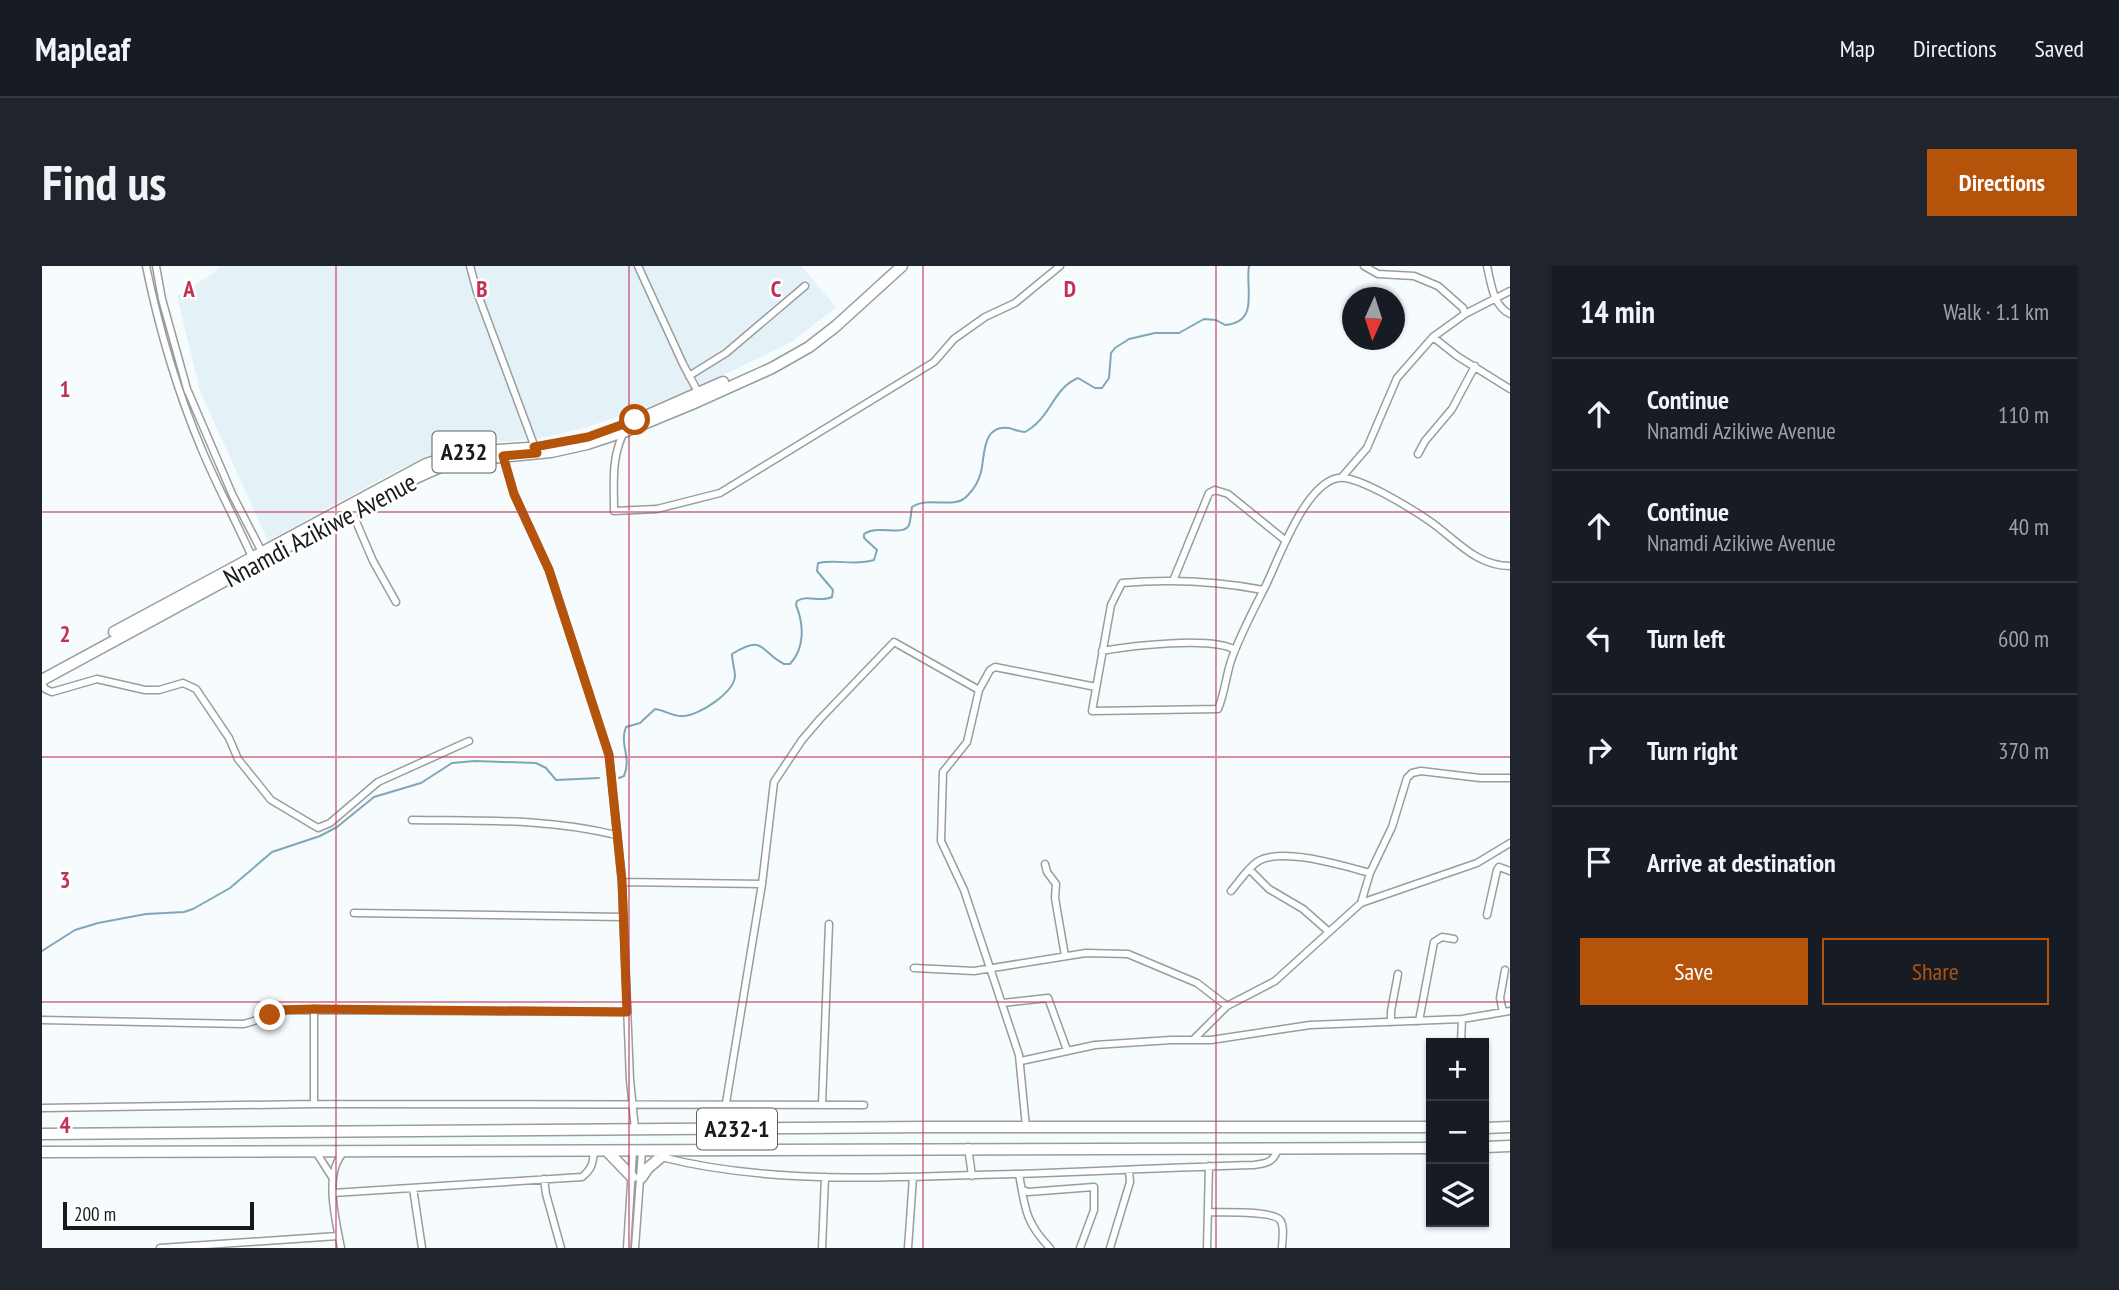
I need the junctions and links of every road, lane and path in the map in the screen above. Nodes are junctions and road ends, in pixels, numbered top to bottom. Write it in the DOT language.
graph roads {
  1 [pos="146,266"];
  2 [pos="156,266"];
  3 [pos="470,266"];
  4 [pos="638,266"];
  5 [pos="891,266"];
  6 [pos="902,266"];
  7 [pos="1060,266"];
  8 [pos="1364,266"];
  9 [pos="1488,266"];
  10 [pos="805,286"];
  11 [pos="1510,291"];
  12 [pos="1495,299"];
  13 [pos="1465,314"];
  14 [pos="1510,314"];
  15 [pos="1433,337"];
  16 [pos="1475,366"];
  17 [pos="689,376"];
  18 [pos="1510,389"];
  19 [pos="698,393"];
  20 [pos="624,432"];
  21 [pos="536,450"];
  22 [pos="1418,454"];
  23 [pos="503,456"];
  24 [pos="1342,477"];
  25 [pos="352,512"];
  26 [pos="1286,541"];
  27 [pos="257,554"];
  28 [pos="1510,566"];
  29 [pos="1173,581"];
  30 [pos="1264,590"];
  31 [pos="396,602"];
  32 [pos="1235,650"];
  33 [pos="1102,651"];
  34 [pos="42,672"];
  35 [pos="42,682"];
  36 [pos="1096,687"];
  37 [pos="979,690"];
  38 [pos="469,741"];
  39 [pos="1510,778"];
  40 [pos="412,820"];
  41 [pos="616,835"];
  42 [pos="1510,844"];
  43 [pos="1045,864"];
  44 [pos="1250,870"];
  45 [pos="1510,871"];
  46 [pos="1370,873"];
  47 [pos="622,881"];
  48 [pos="762,884"];
  49 [pos="1231,891"];
  50 [pos="1361,903"];
  51 [pos="354,913"];
  52 [pos="1487,915"];
  53 [pos="624,917"];
  54 [pos="829,924"];
  55 [pos="1328,931"];
  56 [pos="1454,939"];
  57 [pos="1065,956"];
  58 [pos="914,968"];
  59 [pos="992,969"];
  60 [pos="1505,970"];
  61 [pos="1398,974"];
  62 [pos="1003,1003"];
  63 [pos="1227,1006"];
  64 [pos="314,1009"];
  65 [pos="1506,1011"];
  66 [pos="627,1012"];
  67 [pos="1462,1019"];
  68 [pos="42,1020"];
  69 [pos="1419,1021"];
  70 [pos="1391,1022"];
  71 [pos="1461,1038"];
  72 [pos="1193,1040"];
  73 [pos="1067,1050"];
  74 [pos="1021,1061"];
  75 [pos="726,1103"];
  76 [pos="314,1104"];
  77 [pos="633,1104"];
  78 [pos="822,1104"];
  79 [pos="864,1105"];
  80 [pos="42,1108"];
  81 [pos="1026,1127"];
  82 [pos="1426,1127"];
  83 [pos="1489,1128"];
  84 [pos="1510,1128"];
  85 [pos="635,1129"];
  86 [pos="42,1134"];
  87 [pos="1510,1146"];
  88 [pos="968,1147"];
  89 [pos="1426,1147"];
  90 [pos="1489,1147"];
  91 [pos="1279,1148"];
  92 [pos="594,1151"];
  93 [pos="607,1151"];
  94 [pos="42,1152"];
  95 [pos="316,1152"];
  96 [pos="344,1152"];
  97 [pos="638,1152"];
  98 [pos="665,1154"];
  99 [pos="1209,1166"];
  100 [pos="1129,1170"];
  101 [pos="1019,1174"];
  102 [pos="972,1176"];
  103 [pos="332,1177"];
  104 [pos="636,1177"];
  105 [pos="825,1177"];
  106 [pos="914,1177"];
  107 [pos="544,1180"];
  108 [pos="413,1188"];
  109 [pos="1023,1190"];
  110 [pos="334,1193"];
  111 [pos="1208,1212"];
  112 [pos="338,1236"];
  113 [pos="263,1244"];
  114 [pos="160,1248"];
  115 [pos="341,1248"];
  116 [pos="422,1248"];
  117 [pos="561,1248"];
  118 [pos="627,1248"];
  119 [pos="635,1248"];
  120 [pos="822,1248"];
  121 [pos="908,1248"];
  122 [pos="1050,1248"];
  123 [pos="1080,1248"];
  124 [pos="1110,1248"];
  125 [pos="1207,1248"];
  126 [pos="1282,1248"];
  1 -- 27 [label="street"];
  2 -- 27 [label="street"];
  3 -- 21 [label="street"];
  4 -- 17 [label="street"];
  5 -- 19 [label="main road, Nnamdi Azikiwe Avenue / A232"];
  6 -- 20 [label="main road, Nnamdi Azikiwe Avenue / A232"];
  7 -- 20 [label="street"];
  8 -- 13 [label="street"];
  9 -- 12 [label="street"];
  10 -- 17 [label="street"];
  11 -- 12 [label="street"];
  12 -- 13 [label="street"];
  12 -- 14 [label="street"];
  13 -- 15 [label="street"];
  15 -- 16 [label="street"];
  15 -- 24 [label="street"];
  16 -- 18 [label="street"];
  16 -- 22 [label="street"];
  17 -- 19 [label="street"];
  19 -- 21 [label="main road, Nnamdi Azikiwe Avenue / A232"];
  20 -- 21 [label="main road, Nnamdi Azikiwe Avenue / A232"];
  21 -- 23 [label="main road, Nnamdi Azikiwe Avenue / A232"];
  21 -- 27 [label="main road, Nnamdi Azikiwe Avenue / A232"];
  23 -- 25 [label="main road, Nnamdi Azikiwe Avenue / A232"];
  23 -- 41 [label="street"];
  24 -- 26 [label="street"];
  24 -- 28 [label="street"];
  25 -- 31 [label="street"];
  25 -- 35 [label="main road, Nnamdi Azikiwe Avenue / A232"];
  26 -- 29 [label="street"];
  26 -- 30 [label="street"];
  27 -- 34 [label="main road, Nnamdi Azikiwe Avenue / A232"];
  29 -- 30 [label="street"];
  29 -- 33 [label="street"];
  30 -- 32 [label="street"];
  32 -- 33 [label="street"];
  32 -- 36 [label="street"];
  33 -- 36 [label="street"];
  35 -- 38 [label="street"];
  36 -- 37 [label="street"];
  37 -- 48 [label="street"];
  37 -- 59 [label="street"];
  39 -- 46 [label="street"];
  40 -- 41 [label="street"];
  41 -- 47 [label="street"];
  42 -- 50 [label="street"];
  43 -- 57 [label="street"];
  44 -- 46 [label="street"];
  44 -- 49 [label="street"];
  44 -- 55 [label="street"];
  45 -- 52 [label="street"];
  46 -- 50 [label="street"];
  47 -- 48 [label="street"];
  47 -- 53 [label="street"];
  48 -- 75 [label="street"];
  50 -- 55 [label="street"];
  51 -- 53 [label="street"];
  53 -- 66 [label="street"];
  54 -- 78 [label="street"];
  55 -- 63 [label="street"];
  56 -- 69 [label="street"];
  57 -- 59 [label="street"];
  57 -- 63 [label="street"];
  58 -- 59 [label="street"];
  59 -- 62 [label="street"];
  60 -- 65 [label="street"];
  61 -- 70 [label="street"];
  62 -- 73 [label="street"];
  62 -- 74 [label="street"];
  63 -- 72 [label="street"];
  64 -- 66 [label="street"];
  64 -- 68 [label="street"];
  64 -- 76 [label="street"];
  65 -- 67 [label="street"];
  66 -- 77 [label="street"];
  67 -- 69 [label="street"];
  67 -- 71 [label="street"];
  69 -- 70 [label="street"];
  70 -- 72 [label="street"];
  72 -- 73 [label="street"];
  73 -- 74 [label="street"];
  74 -- 81 [label="street"];
  75 -- 77 [label="street"];
  75 -- 78 [label="street"];
  76 -- 77 [label="street"];
  76 -- 80 [label="street"];
  77 -- 85 [label="street"];
  78 -- 79 [label="street"];
  81 -- 82 [label="main road, A232-1"];
  81 -- 85 [label="main road, A232-1"];
  83 -- 84 [label="main road"];
  85 -- 86 [label="main road, A232-1"];
  87 -- 90 [label="main road"];
  88 -- 91 [label="main road, A232-1"];
  88 -- 98 [label="main road, A232-1"];
  88 -- 102 [label="street"];
  89 -- 91 [label="main road, A232-1"];
  91 -- 99 [label="street"];
  92 -- 93 [label="main road, A232-1"];
  92 -- 96 [label="main road, A232-1"];
  92 -- 107 [label="street"];
  93 -- 97 [label="main road, A232-1"];
  93 -- 104 [label="main road"];
  94 -- 95 [label="main road, A232-1"];
  95 -- 96 [label="main road, A232-1"];
  95 -- 103 [label="street"];
  96 -- 103 [label="street"];
  97 -- 98 [label="main road, A232-1"];
  97 -- 104 [label="street"];
  98 -- 104 [label="main road"];
  98 -- 105 [label="street"];
  99 -- 100 [label="street"];
  99 -- 111 [label="street"];
  100 -- 101 [label="street"];
  100 -- 124 [label="street"];
  101 -- 102 [label="street"];
  101 -- 109 [label="street"];
  102 -- 106 [label="street"];
  103 -- 110 [label="street"];
  104 -- 118 [label="street"];
  104 -- 119 [label="street"];
  105 -- 106 [label="street"];
  105 -- 120 [label="street"];
  106 -- 121 [label="street"];
  107 -- 108 [label="street"];
  107 -- 117 [label="street"];
  108 -- 110 [label="street"];
  108 -- 116 [label="street"];
  109 -- 122 [label="street"];
  109 -- 123 [label="street"];
  110 -- 112 [label="street"];
  111 -- 125 [label="street"];
  111 -- 126 [label="street"];
  112 -- 113 [label="street"];
  112 -- 115 [label="street"];
  113 -- 114 [label="street"];
}
